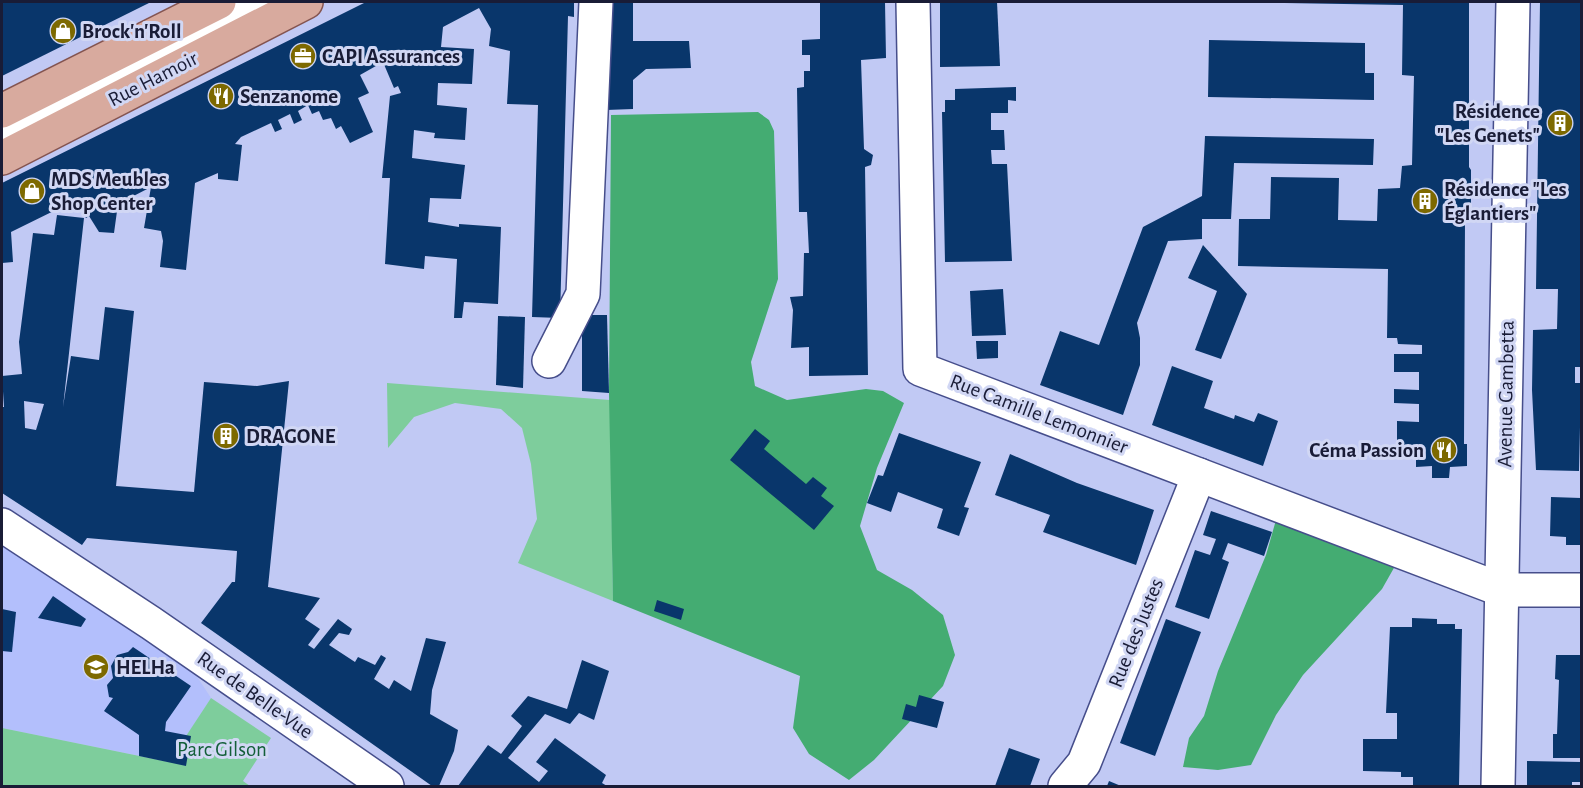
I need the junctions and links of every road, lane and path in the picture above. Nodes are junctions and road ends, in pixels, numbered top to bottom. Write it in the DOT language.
graph roads {
  1 [pos="261,2"];
  2 [pos="306,2"];
  3 [pos="596,2"];
  4 [pos="913,2"];
  5 [pos="1513,2"];
  6 [pos="198,6"];
  7 [pos="2,111"];
  8 [pos="2,136"];
  9 [pos="2,158"];
  10 [pos="549,360"];
  11 [pos="1199,475"];
  12 [pos="2,525"];
  13 [pos="1502,590"];
  14 [pos="1581,590"];
  15 [pos="387,786"];
  16 [pos="1065,786"];
  17 [pos="1498,786"];
  1 -- 8 [label="street, Rue Hamoir"];
  2 -- 9 [label="main road, Rue Hamoir"];
  3 -- 10 [label="street"];
  4 -- 11 [label="street, Rue Camille Lemonnier"];
  5 -- 13 [label="street, Avenue Gambetta"];
  6 -- 7 [label="main road, Rue Hamoir"];
  11 -- 13 [label="street, Rue Camille Lemonnier"];
  11 -- 16 [label="street, Rue des Justes"];
  12 -- 15 [label="street, Rue de Belle-Vue"];
  13 -- 14 [label="street"];
  13 -- 17 [label="street, Avenue Gambetta"];
}
